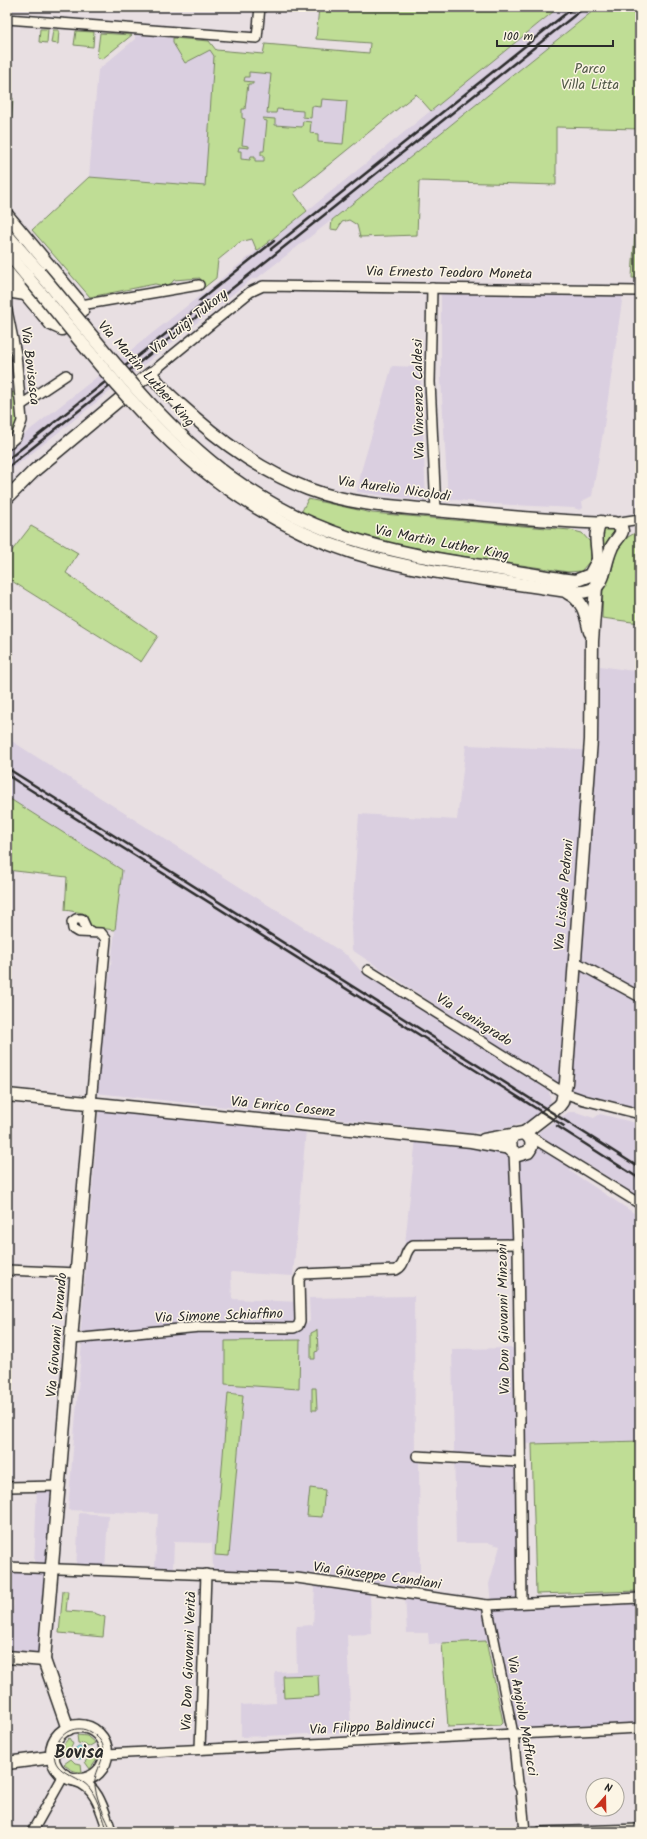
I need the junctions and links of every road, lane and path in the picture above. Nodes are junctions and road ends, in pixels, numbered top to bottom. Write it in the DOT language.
graph roads {
  1 [pos="260,7"];
  2 [pos="7,19"];
  3 [pos="7,215"];
  4 [pos="7,235"];
  5 [pos="7,252"];
  6 [pos="7,272"];
  7 [pos="34,276"];
  8 [pos="199,285"];
  9 [pos="258,287"];
  10 [pos="432,288"];
  11 [pos="7,291"];
  12 [pos="640,291"];
  13 [pos="25,294"];
  14 [pos="81,308"];
  15 [pos="7,310"];
  16 [pos="62,329"];
  17 [pos="151,372"];
  18 [pos="66,375"];
  19 [pos="141,381"];
  20 [pos="120,398"];
  21 [pos="21,405"];
  22 [pos="7,445"];
  23 [pos="226,481"];
  24 [pos="7,498"];
  25 [pos="436,510"];
  26 [pos="640,519"];
  27 [pos="578,522"];
  28 [pos="601,522"];
  29 [pos="614,522"];
  30 [pos="595,534"];
  31 [pos="598,559"];
  32 [pos="597,586"];
  33 [pos="565,591"];
  34 [pos="592,641"];
  35 [pos="90,931"];
  36 [pos="574,961"];
  37 [pos="368,970"];
  38 [pos="640,997"];
  39 [pos="564,1093"];
  40 [pos="7,1095"];
  41 [pos="92,1103"];
  42 [pos="640,1114"];
  43 [pos="522,1134"];
  44 [pos="471,1142"];
  45 [pos="547,1145"];
  46 [pos="520,1150"];
  47 [pos="640,1204"];
  48 [pos="518,1244"];
  49 [pos="7,1270"];
  50 [pos="78,1273"];
  51 [pos="72,1339"];
  52 [pos="417,1456"];
  53 [pos="520,1462"];
  54 [pos="60,1486"];
  55 [pos="7,1487"];
  56 [pos="7,1567"];
  57 [pos="53,1569"];
  58 [pos="206,1574"];
  59 [pos="640,1598"];
  60 [pos="522,1603"];
  61 [pos="487,1606"];
  62 [pos="7,1657"];
  63 [pos="44,1660"];
  64 [pos="640,1728"];
  65 [pos="68,1729"];
  66 [pos="513,1734"];
  67 [pos="200,1749"];
  68 [pos="106,1754"];
  69 [pos="53,1757"];
  70 [pos="7,1763"];
  71 [pos="101,1768"];
  72 [pos="69,1777"];
  73 [pos="96,1796"];
  74 [pos="640,1829"];
  75 [pos="32,1832"];
  76 [pos="102,1832"];
  77 [pos="110,1832"];
  78 [pos="525,1832"];
  79 [pos="540,1832"];
  1 -- 2 [label="street"];
  3 -- 14 [label="street"];
  4 -- 7 [label="street, Via Martin Luther King"];
  5 -- 7 [label="street, Via Martin Luther King"];
  6 -- 13 [label="street, Via Bovisasca"];
  7 -- 23 [label="street, Via Martin Luther King, bridge"];
  8 -- 14 [label="street"];
  9 -- 10 [label="street, Via Ernesto Teodoro Moneta"];
  9 -- 17 [label="street, Via Luigi Tukory"];
  10 -- 12 [label="street, Via Ernesto Teodoro Moneta"];
  10 -- 25 [label="street, Via Vincenzo Caldesi"];
  11 -- 13 [label="street"];
  13 -- 16 [label="street, Via Bovisasca"];
  15 -- 21 [label="street, Via Bovisasca"];
  17 -- 19 [label="street, Via Luigi Tukory"];
  17 -- 25 [label="street, Via Aurelio Nicolodi"];
  18 -- 21 [label="street"];
  20 -- 24 [label="street"];
  21 -- 22 [label="street, Via Bovisasca"];
  23 -- 31 [label="street, Via Martin Luther King"];
  23 -- 33 [label="street, Via Martin Luther King"];
  25 -- 27 [label="street, Via Aurelio Nicolodi"];
  26 -- 29 [label="street"];
  27 -- 28 [label="street, Via Aurelio Nicolodi"];
  27 -- 30 [label="street"];
  28 -- 29 [label="street"];
  28 -- 30 [label="street"];
  29 -- 32 [label="street, Via Lisiade Pedroni"];
  30 -- 31 [label="street"];
  31 -- 32 [label="street"];
  32 -- 33 [label="street, Via Martin Luther King"];
  32 -- 34 [label="street, Via Lisiade Pedroni"];
  33 -- 34 [label="street, Via Lisiade Pedroni"];
  34 -- 36 [label="street, Via Lisiade Pedroni"];
  35 -- 41 [label="street"];
  36 -- 38 [label="street"];
  36 -- 39 [label="street, Via Lisiade Pedroni"];
  37 -- 39 [label="street, Via Leningrado"];
  39 -- 42 [label="street, Via Leningrado"];
  39 -- 43 [label="street, Via Lisiade Pedroni"];
  40 -- 41 [label="street, Via Enrico Cosenz"];
  41 -- 44 [label="street, Via Enrico Cosenz"];
  41 -- 50 [label="street, Via Giovanni Durando"];
  43 -- 44 [label="street, Via Enrico Cosenz"];
  43 -- 45 [label="street"];
  43 -- 46 [label="street"];
  43 -- 46 [label="street"];
  44 -- 46 [label="street, Via Enrico Cosenz"];
  45 -- 46 [label="street"];
  45 -- 47 [label="street"];
  46 -- 48 [label="street, Via Don Giovanni Minzoni"];
  48 -- 51 [label="street, Via Simone Schiaffino"];
  48 -- 53 [label="street, Via Don Giovanni Minzoni"];
  49 -- 50 [label="street"];
  50 -- 51 [label="street, Via Giovanni Durando"];
  51 -- 54 [label="street, Via Giovanni Durando"];
  52 -- 53 [label="street"];
  53 -- 60 [label="street, Via Don Giovanni Minzoni"];
  54 -- 55 [label="street"];
  54 -- 57 [label="street, Via Giovanni Durando"];
  56 -- 57 [label="street, Via Giuseppe Candiani"];
  57 -- 58 [label="street, Via Giuseppe Candiani"];
  57 -- 63 [label="street, Via Giovanni Durando"];
  58 -- 61 [label="street, Via Giuseppe Candiani"];
  58 -- 67 [label="street, Via Don Giovanni Verità"];
  59 -- 60 [label="street, Via Giuseppe Candiani"];
  60 -- 61 [label="street, Via Giuseppe Candiani"];
  61 -- 66 [label="street, Via Angiolo Maffucci"];
  62 -- 63 [label="street"];
  63 -- 65 [label="street"];
  64 -- 66 [label="street, Via Filippo Baldinucci"];
  65 -- 68 [label="street"];
  65 -- 69 [label="street"];
  66 -- 67 [label="street, Via Filippo Baldinucci"];
  66 -- 78 [label="street, Via Angiolo Maffucci"];
  67 -- 68 [label="street, Via Filippo Baldinucci"];
  68 -- 71 [label="street"];
  69 -- 70 [label="street"];
  69 -- 72 [label="street"];
  71 -- 72 [label="street"];
  71 -- 73 [label="street"];
  72 -- 73 [label="street"];
  72 -- 75 [label="street"];
  73 -- 76 [label="street"];
  73 -- 77 [label="street"];
  74 -- 79 [label="street"];
}
